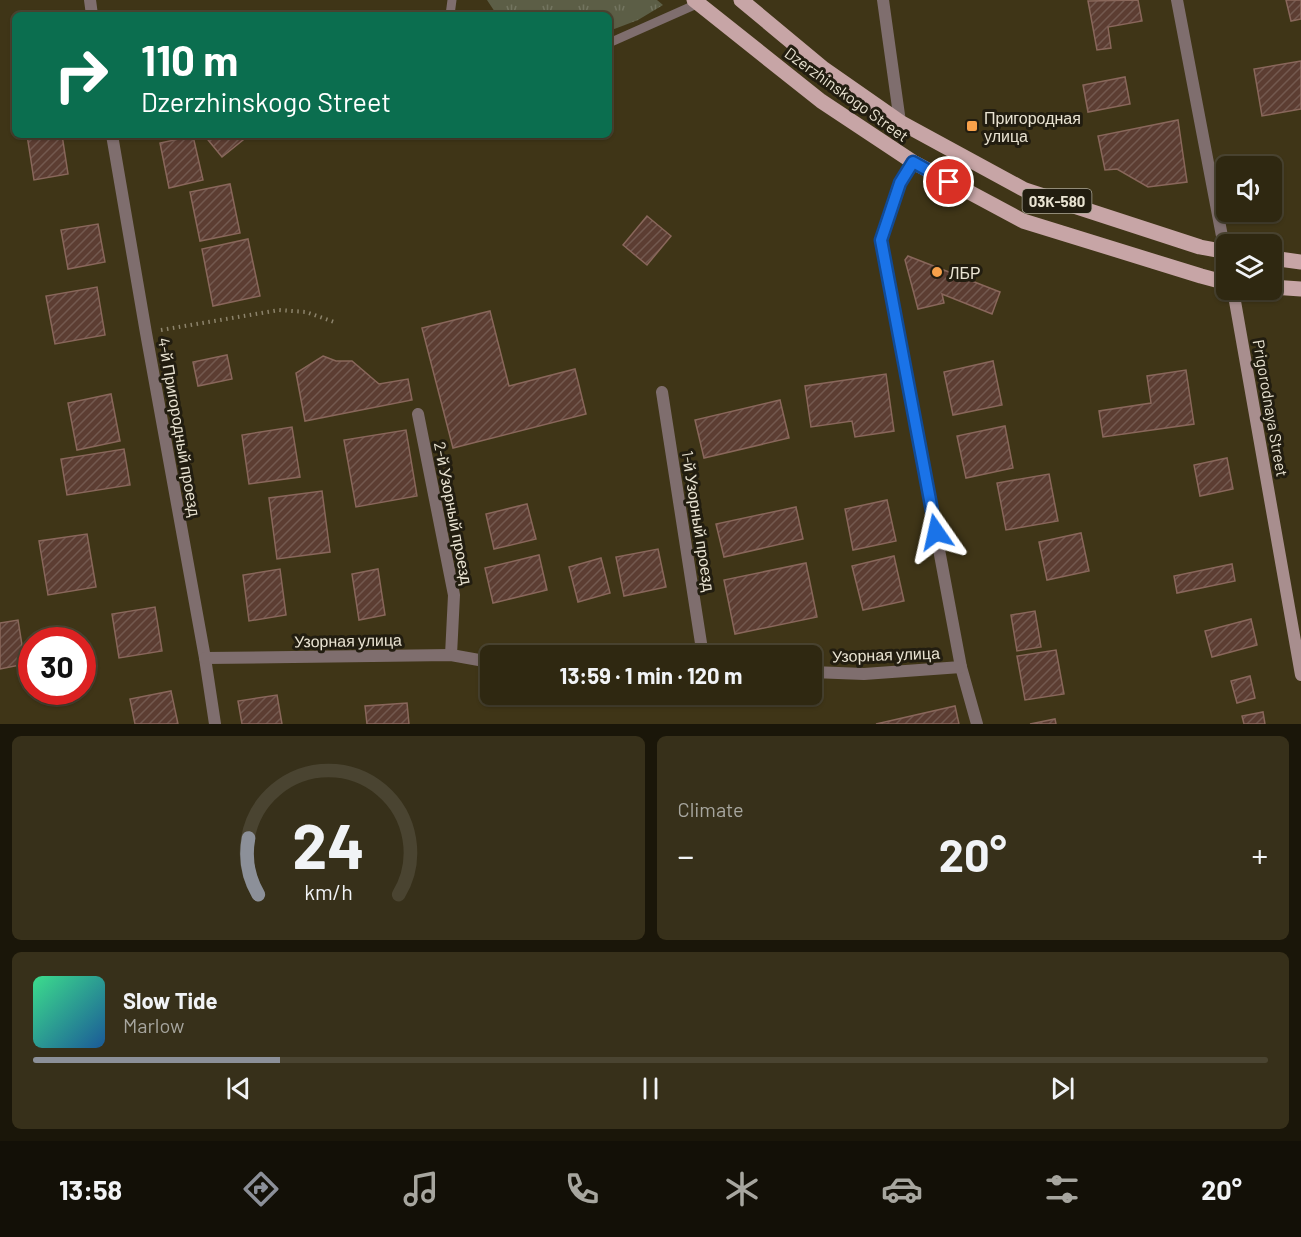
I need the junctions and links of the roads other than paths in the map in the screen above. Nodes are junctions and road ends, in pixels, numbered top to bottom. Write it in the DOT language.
graph roads {
  1 [pos="741,0"];
  2 [pos="884,0"];
  3 [pos="1177,0"];
  4 [pos="696,2"];
  5 [pos="612,42"];
  6 [pos="900,122"];
  7 [pos="113,138"];
  8 [pos="913,162"];
  9 [pos="1222,234"];
  10 [pos="1216,252"];
  11 [pos="1282,259"];
  12 [pos="1301,262"];
  13 [pos="1216,280"];
  14 [pos="1282,288"];
  15 [pos="1301,290"];
  16 [pos="1235,300"];
  17 [pos="662,392"];
  18 [pos="418,414"];
  19 [pos="701,645"];
  20 [pos="451,655"];
  21 [pos="205,658"];
  22 [pos="480,660"];
  23 [pos="961,667"];
  24 [pos="822,672"];
  25 [pos="1301,675"];
  26 [pos="215,724"];
  27 [pos="977,724"];
  1 -- 6 [label="main road, Dzerzhinskogo Street / 03К-580"];
  2 -- 6 [label="street"];
  3 -- 9 [label="street"];
  4 -- 5 [label="lane"];
  4 -- 8 [label="main road, Dzerzhinskogo Street / 03К-580"];
  6 -- 10 [label="main road, Dzerzhinskogo Street / 03К-580"];
  7 -- 21 [label="street, 4-й Пригородный проезд"];
  8 -- 13 [label="main road, Dzerzhinskogo Street / 03К-580"];
  8 -- 23 [label="street"];
  11 -- 12 [label="main road"];
  14 -- 15 [label="main road"];
  16 -- 25 [label="street, Prigorodnaya Street"];
  17 -- 19 [label="street, 1-й Узорный проезд"];
  18 -- 20 [label="street, 2-й Узорный проезд"];
  20 -- 21 [label="street, Узорная улица"];
  20 -- 22 [label="street, Узорная улица"];
  21 -- 26 [label="street, 4-й Пригородный проезд"];
  23 -- 24 [label="street, Узорная улица"];
  23 -- 27 [label="street"];
}
